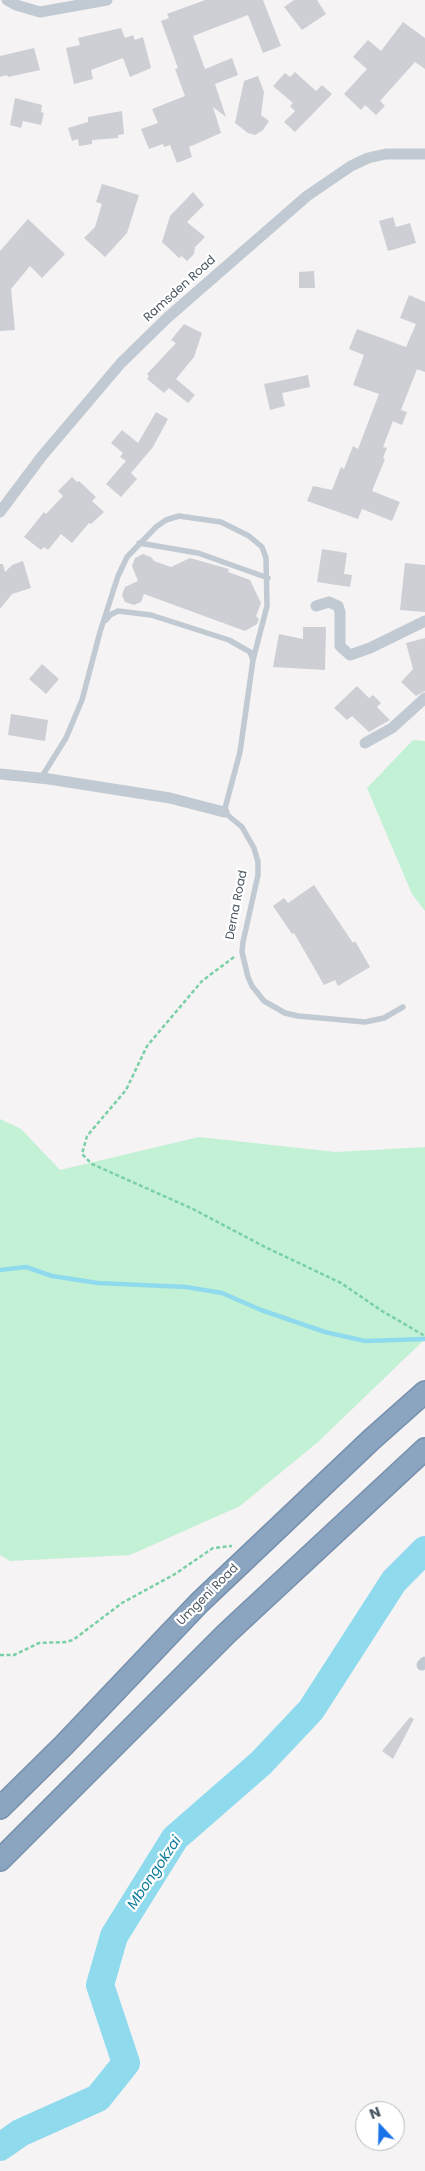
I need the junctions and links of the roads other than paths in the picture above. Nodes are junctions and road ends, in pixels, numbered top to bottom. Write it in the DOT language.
graph roads {
  1 [pos="7,0"];
  2 [pos="107,0"];
  3 [pos="425,154"];
  4 [pos="0,512"];
  5 [pos="139,543"];
  6 [pos="268,578"];
  7 [pos="316,606"];
  8 [pos="425,621"];
  9 [pos="105,622"];
  10 [pos="253,660"];
  11 [pos="425,698"];
  12 [pos="366,743"];
  13 [pos="0,774"];
  14 [pos="41,778"];
  15 [pos="224,812"];
  16 [pos="403,1007"];
  17 [pos="425,1392"];
  18 [pos="425,1449"];
  19 [pos="0,1808"];
  20 [pos="0,1860"];
  1 -- 2 [label="street"];
  3 -- 4 [label="street, Ramsden Road"];
  5 -- 6 [label="lane"];
  5 -- 6 [label="lane"];
  5 -- 9 [label="lane"];
  6 -- 10 [label="lane"];
  7 -- 8 [label="street"];
  9 -- 10 [label="lane"];
  9 -- 14 [label="lane"];
  10 -- 15 [label="lane"];
  11 -- 12 [label="street"];
  13 -- 14 [label="street, Derna Road"];
  14 -- 15 [label="street, Derna Road"];
  15 -- 16 [label="lane, Derna Road"];
  17 -- 19 [label="highway, Umgeni Road"];
  18 -- 20 [label="highway"];
}
